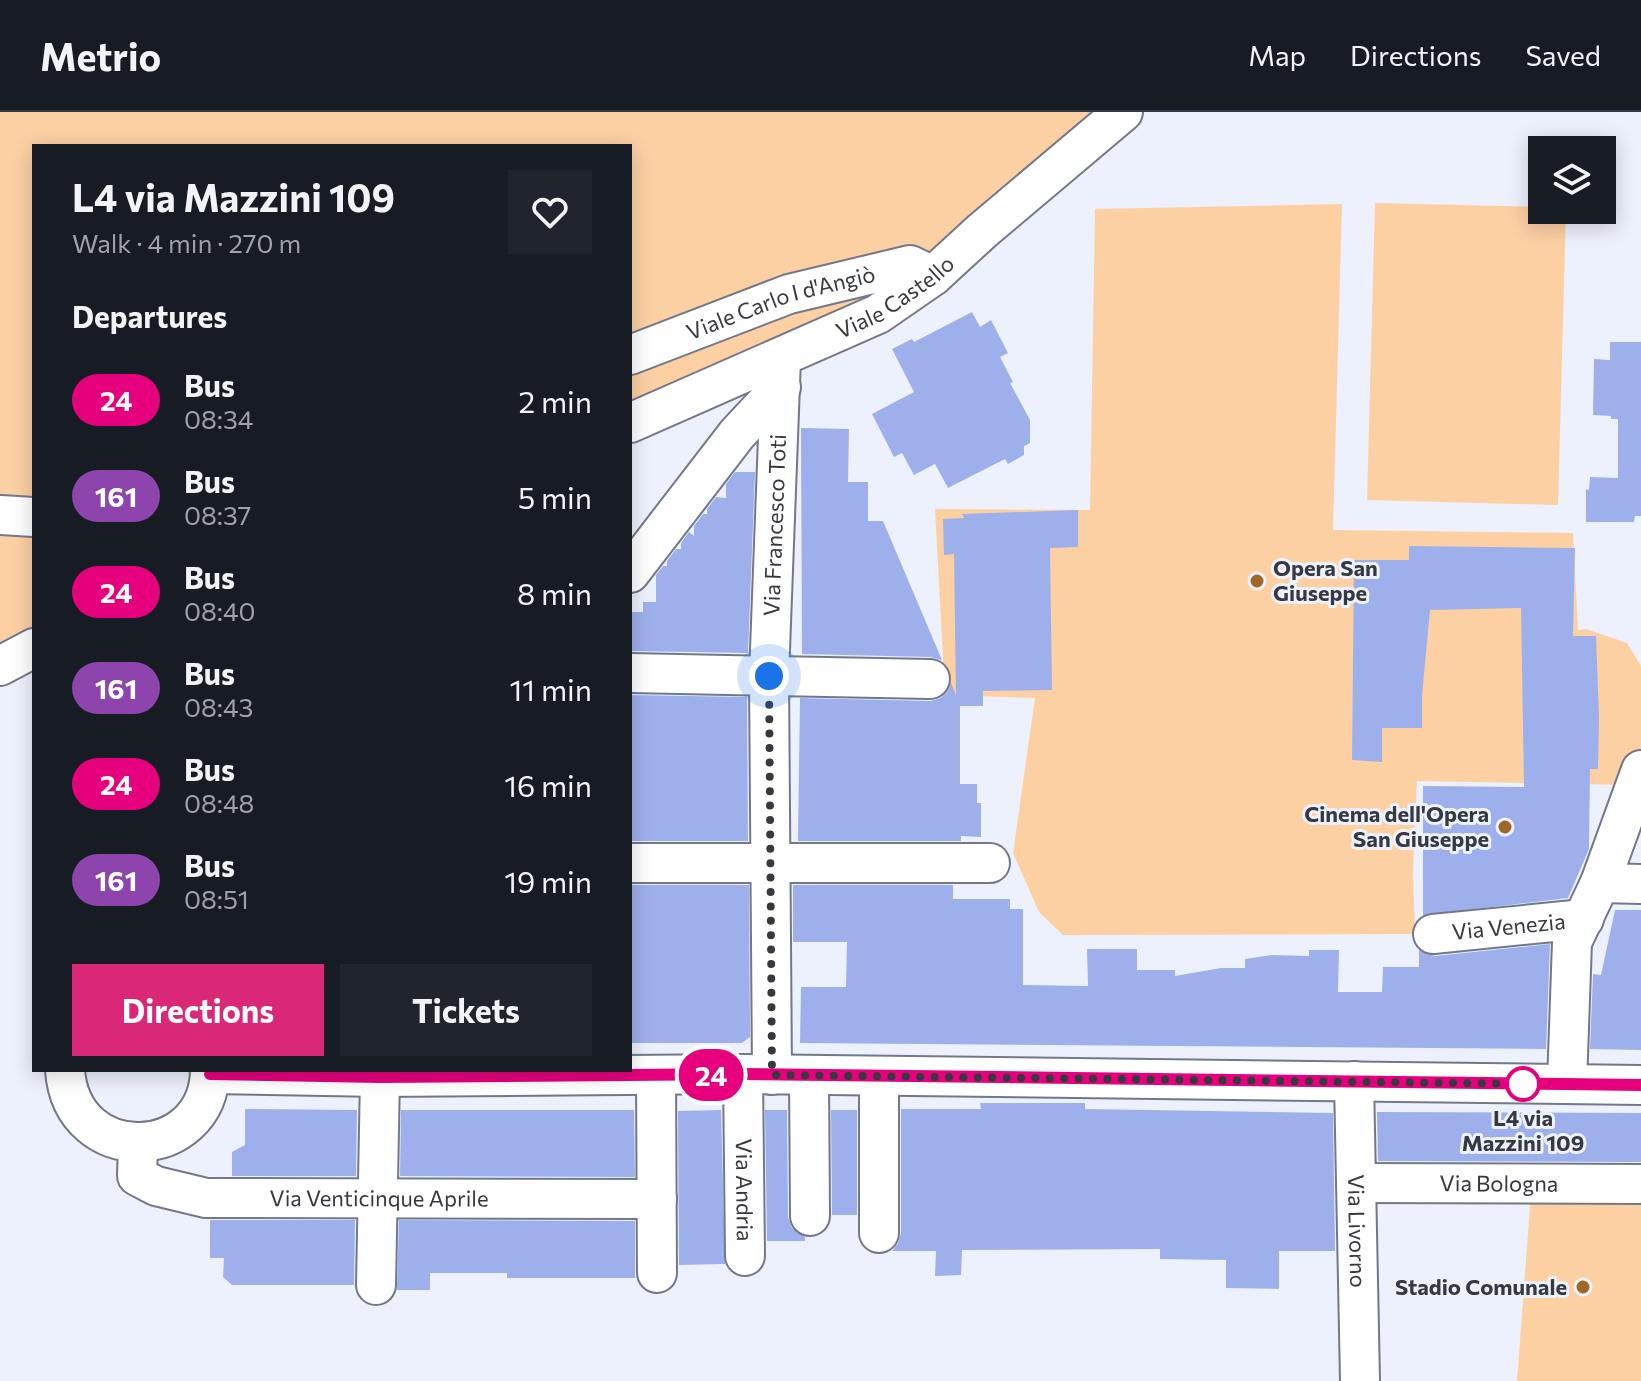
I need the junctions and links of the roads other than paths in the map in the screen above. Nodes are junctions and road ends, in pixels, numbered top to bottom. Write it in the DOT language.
graph roads {
  1 [pos="1123,112"];
  2 [pos="933,276"];
  3 [pos="632,354"];
  4 [pos="781,372"];
  5 [pos="632,422"];
  6 [pos="0,515"];
  7 [pos="32,517"];
  8 [pos="632,537"];
  9 [pos="632,570"];
  10 [pos="32,649"];
  11 [pos="0,666"];
  12 [pos="632,673"];
  13 [pos="769,676"];
  14 [pos="930,679"];
  15 [pos="1641,770"];
  16 [pos="632,863"];
  17 [pos="990,863"];
  18 [pos="769,864"];
  19 [pos="1600,883"];
  20 [pos="1641,884"];
  21 [pos="1584,919"];
  22 [pos="1433,934"];
  23 [pos="65,1072"];
  24 [pos="210,1072"];
  25 [pos="775,1075"];
  26 [pos="656,1076"];
  27 [pos="380,1077"];
  28 [pos="879,1078"];
  29 [pos="1354,1081"];
  30 [pos="1567,1084"];
  31 [pos="1641,1085"];
  32 [pos="138,1144"];
  33 [pos="1357,1183"];
  34 [pos="1641,1184"];
  35 [pos="657,1199"];
  36 [pos="378,1200"];
  37 [pos="810,1216"];
  38 [pos="879,1233"];
  39 [pos="745,1256"];
  40 [pos="657,1273"];
  41 [pos="376,1285"];
  42 [pos="1360,1381"];
  1 -- 2 [label="street, Viale Castello"];
  2 -- 3 [label="street, Viale Carlo I d'Angiò"];
  2 -- 4 [label="street, Viale Castello"];
  4 -- 5 [label="street, Viale Castello"];
  4 -- 8 [label="street"];
  4 -- 9 [label="street"];
  4 -- 13 [label="street, Via Francesco Toti"];
  6 -- 7 [label="street"];
  10 -- 11 [label="street"];
  12 -- 13 [label="street"];
  13 -- 14 [label="street"];
  13 -- 18 [label="street, Via Francesco Toti"];
  15 -- 19 [label="street"];
  16 -- 18 [label="street"];
  17 -- 18 [label="street"];
  18 -- 25 [label="street, Via Francesco Toti"];
  19 -- 20 [label="street"];
  19 -- 21 [label="street"];
  21 -- 22 [label="street, Via Venezia"];
  21 -- 30 [label="street"];
  23 -- 32 [label="street"];
  24 -- 27 [label="street"];
  24 -- 32 [label="street"];
  25 -- 26 [label="street"];
  25 -- 28 [label="street"];
  25 -- 37 [label="street"];
  25 -- 39 [label="street, Via Andria"];
  26 -- 27 [label="street"];
  26 -- 35 [label="street"];
  27 -- 36 [label="street"];
  28 -- 29 [label="street"];
  28 -- 38 [label="street"];
  29 -- 30 [label="street"];
  29 -- 33 [label="street, Via Livorno"];
  30 -- 31 [label="street"];
  32 -- 36 [label="street, Via Venticinque Aprile"];
  33 -- 34 [label="street, Via Bologna"];
  33 -- 42 [label="street, Via Livorno"];
  35 -- 36 [label="street, Via Venticinque Aprile"];
  35 -- 40 [label="street"];
  36 -- 41 [label="street"];
}
